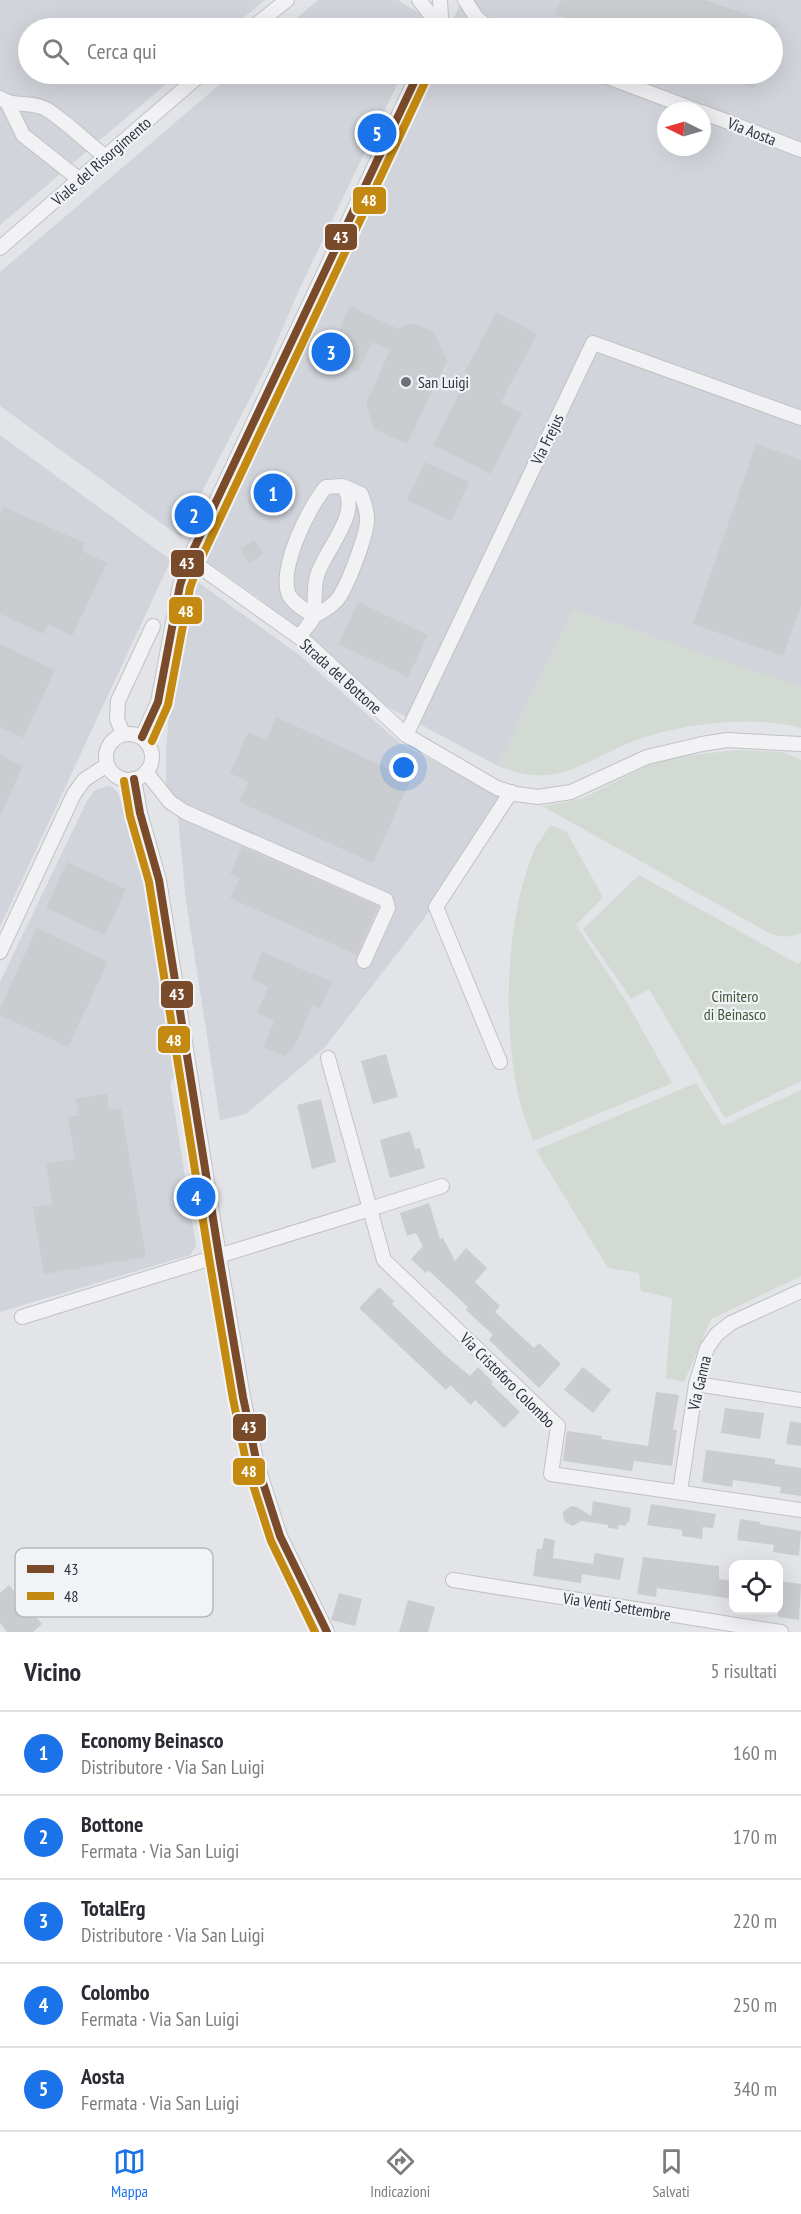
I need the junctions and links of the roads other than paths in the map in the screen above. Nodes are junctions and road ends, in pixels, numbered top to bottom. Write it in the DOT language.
graph roads {
  1 [pos="419,0"];
  2 [pos="440,0"];
  3 [pos="465,0"];
  4 [pos="477,0"];
  5 [pos="283,1"];
  6 [pos="263,18"];
  7 [pos="432,18"];
  8 [pos="441,18"];
  9 [pos="477,18"];
  10 [pos="488,18"];
  11 [pos="190,84"];
  12 [pos="413,84"];
  13 [pos="626,84"];
  14 [pos="4,101"];
  15 [pos="674,102"];
  16 [pos="711,116"];
  17 [pos="801,150"];
  18 [pos="106,158"];
  19 [pos="80,180"];
  20 [pos="0,248"];
  21 [pos="801,418"];
  22 [pos="343,486"];
  23 [pos="189,559"];
  24 [pos="314,616"];
  25 [pos="153,626"];
  26 [pos="299,637"];
  27 [pos="123,734"];
  28 [pos="406,735"];
  29 [pos="142,737"];
  30 [pos="785,743"];
  31 [pos="801,744"];
  32 [pos="801,750"];
  33 [pos="107,765"];
  34 [pos="140,776"];
  35 [pos="511,792"];
  36 [pos="0,951"];
  37 [pos="364,960"];
  38 [pos="328,1058"];
  39 [pos="500,1062"];
  40 [pos="442,1186"];
  41 [pos="370,1209"];
  42 [pos="219,1256"];
  43 [pos="801,1291"];
  44 [pos="22,1317"];
  45 [pos="696,1384"];
  46 [pos="801,1400"];
  47 [pos="680,1492"];
  48 [pos="801,1510"];
  49 [pos="453,1581"];
  50 [pos="327,1632"];
  51 [pos="781,1632"];
  1 -- 7 [label="street"];
  2 -- 8 [label="street"];
  3 -- 9 [label="street"];
  4 -- 10 [label="street"];
  5 -- 6 [label="street"];
  11 -- 18 [label="street, Viale del Risorgimento"];
  12 -- 23 [label="street"];
  13 -- 15 [label="street, Via Aosta"];
  14 -- 18 [label="street"];
  14 -- 19 [label="street"];
  16 -- 17 [label="street, Via Aosta"];
  18 -- 19 [label="street, Viale del Risorgimento"];
  19 -- 20 [label="street, Viale del Risorgimento"];
  21 -- 28 [label="street, Via Frejus"];
  22 -- 24 [label="street"];
  22 -- 24 [label="street"];
  22 -- 24 [label="street"];
  23 -- 26 [label="street, Strada del Bottone"];
  23 -- 29 [label="street"];
  24 -- 26 [label="street"];
  25 -- 27 [label="street"];
  26 -- 28 [label="street, Strada del Bottone"];
  27 -- 29 [label="street"];
  27 -- 33 [label="street"];
  28 -- 35 [label="street, Strada del Bottone"];
  29 -- 34 [label="street"];
  30 -- 31 [label="street, Strada del Bottone"];
  30 -- 32 [label="street"];
  30 -- 35 [label="street, Strada del Bottone"];
  33 -- 34 [label="street"];
  33 -- 36 [label="street"];
  34 -- 37 [label="street"];
  34 -- 42 [label="street"];
  35 -- 39 [label="street"];
  38 -- 41 [label="street, Via Cristoforo Colombo"];
  40 -- 41 [label="street"];
  41 -- 42 [label="street"];
  41 -- 47 [label="street, Via Cristoforo Colombo"];
  42 -- 44 [label="street"];
  42 -- 50 [label="street"];
  43 -- 45 [label="street, Via Ganna"];
  45 -- 46 [label="street"];
  45 -- 47 [label="street, Via Ganna"];
  47 -- 48 [label="street, Via Cristoforo Colombo"];
  49 -- 51 [label="street, Via Venti Settembre"];
}
